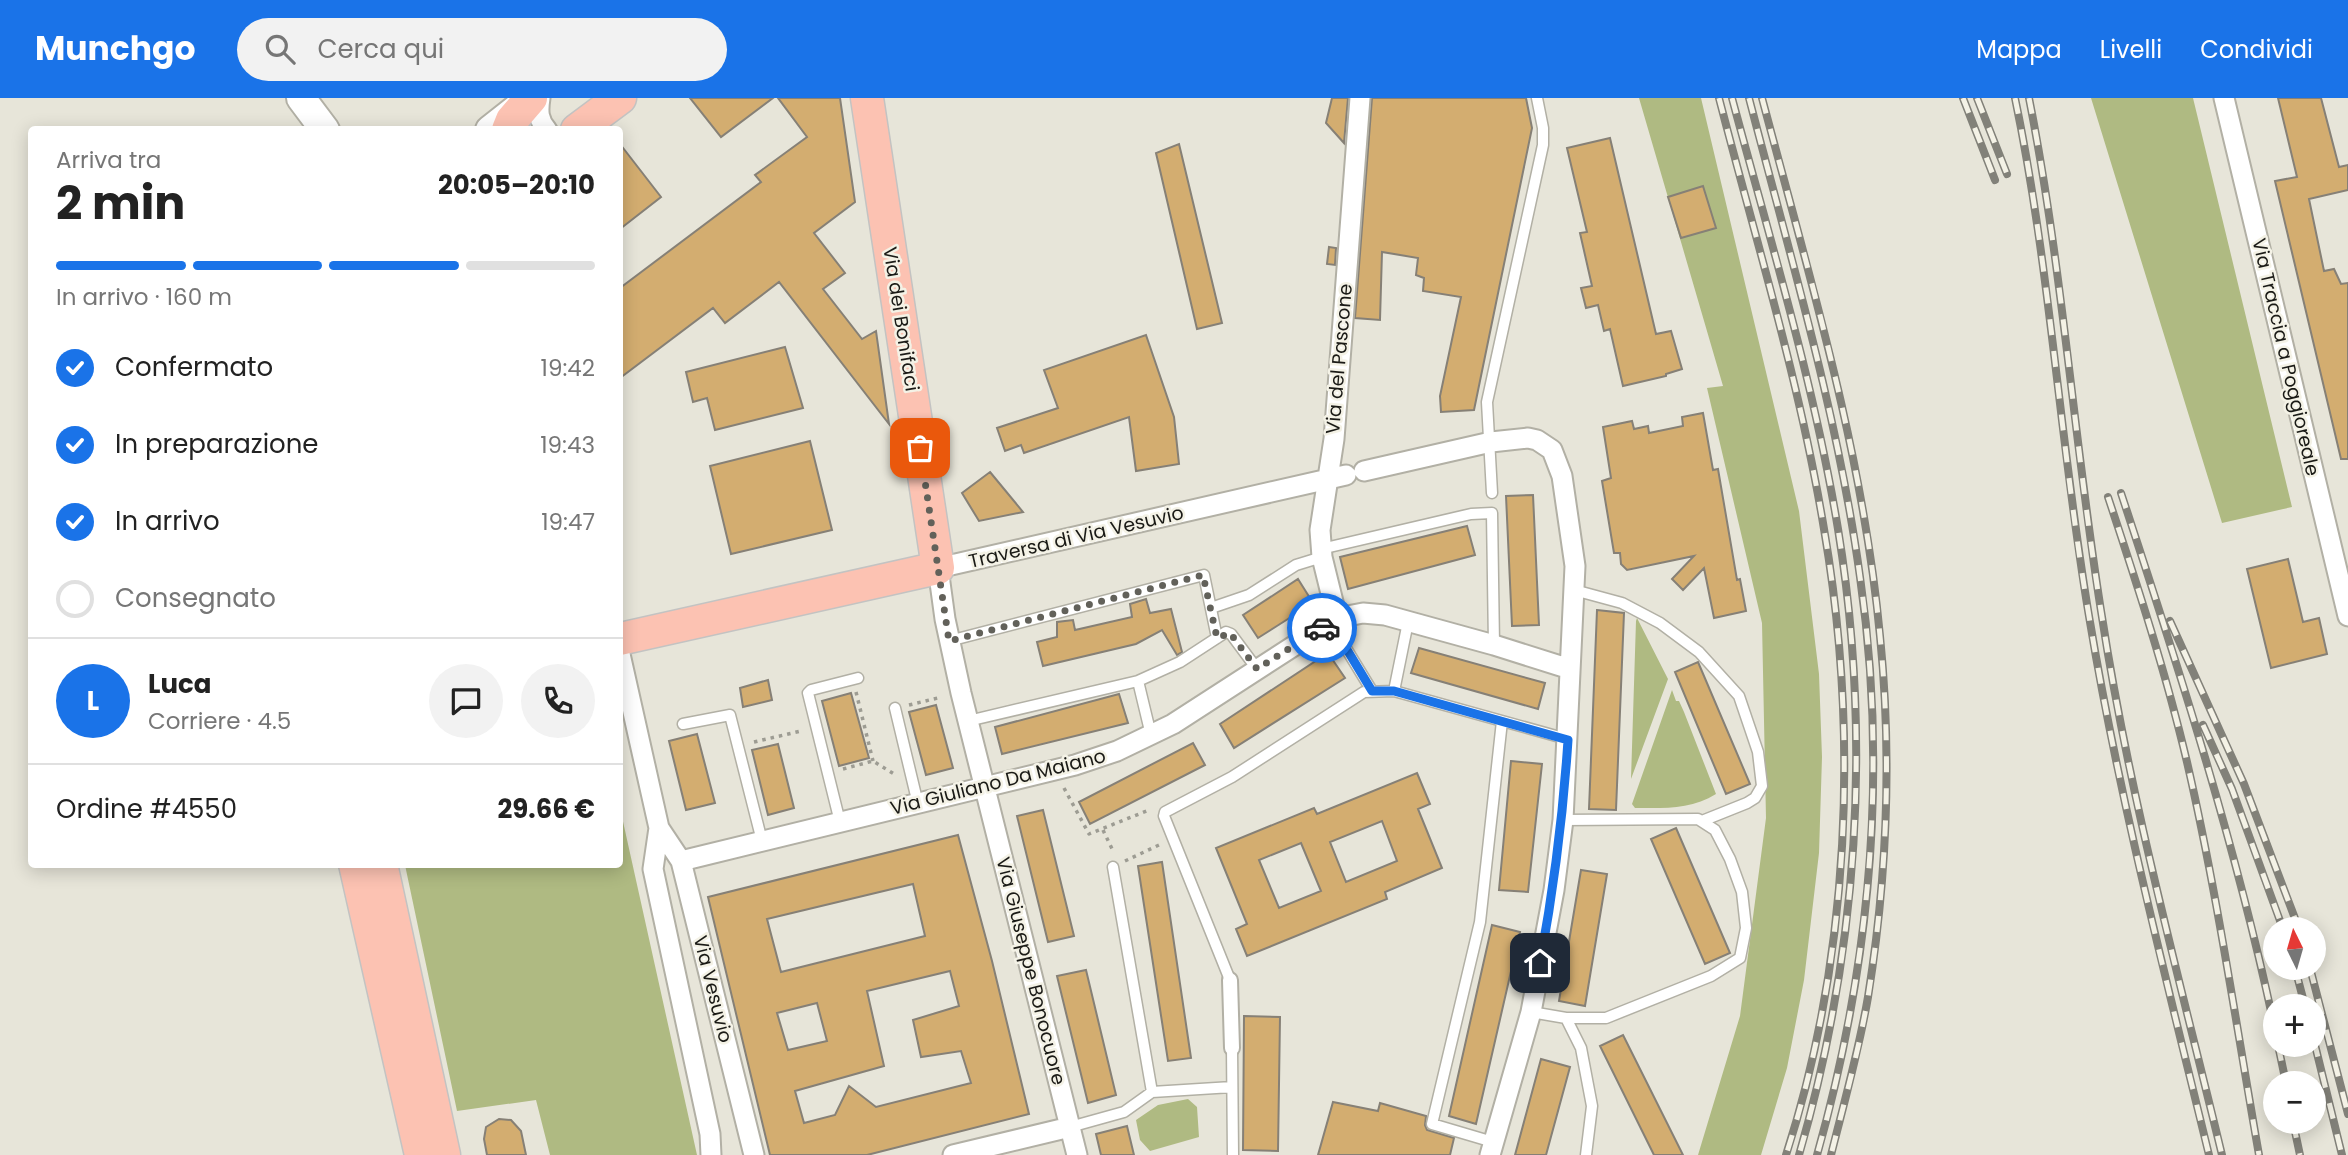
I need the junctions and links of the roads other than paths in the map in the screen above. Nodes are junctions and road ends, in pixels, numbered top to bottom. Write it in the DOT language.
graph roads {
  1 [pos="301,98"];
  2 [pos="620,98"];
  3 [pos="867,98"];
  4 [pos="1360,98"];
  5 [pos="1537,98"];
  6 [pos="2224,98"];
  7 [pos="525,107"];
  8 [pos="322,126"];
  9 [pos="496,126"];
  10 [pos="544,126"];
  11 [pos="582,126"];
  12 [pos="1491,442"];
  13 [pos="1346,475"];
  14 [pos="1492,493"];
  15 [pos="1321,553"];
  16 [pos="938,568"];
  17 [pos="1574,590"];
  18 [pos="1211,608"];
  19 [pos="2348,616"];
  20 [pos="1337,618"];
  21 [pos="1408,622"];
  22 [pos="623,638"];
  23 [pos="1217,638"];
  24 [pos="949,641"];
  25 [pos="1494,645"];
  26 [pos="623,667"];
  27 [pos="1257,669"];
  28 [pos="1570,669"];
  29 [pos="855,679"];
  30 [pos="1138,681"];
  31 [pos="1372,691"];
  32 [pos="1394,691"];
  33 [pos="895,708"];
  34 [pos="968,721"];
  35 [pos="1502,721"];
  36 [pos="683,724"];
  37 [pos="1151,736"];
  38 [pos="1568,740"];
  39 [pos="984,787"];
  40 [pos="918,804"];
  41 [pos="1563,820"];
  42 [pos="1702,821"];
  43 [pos="840,822"];
  44 [pos="659,828"];
  45 [pos="762,841"];
  46 [pos="681,861"];
  47 [pos="1112,867"];
  48 [pos="356,868"];
  49 [pos="382,868"];
  50 [pos="1230,980"];
  51 [pos="1531,1012"];
  52 [pos="1566,1018"];
  53 [pos="1232,1048"];
  54 [pos="1232,1087"];
  55 [pos="1152,1091"];
  56 [pos="1070,1127"];
  57 [pos="1492,1148"];
  58 [pos="988,1151"];
  59 [pos="421,1155"];
  60 [pos="444,1155"];
  61 [pos="711,1155"];
  62 [pos="754,1155"];
  63 [pos="953,1155"];
  64 [pos="1077,1155"];
  65 [pos="1233,1155"];
  66 [pos="1586,1155"];
  1 -- 8 [label="main road"];
  2 -- 11 [label="main road"];
  3 -- 16 [label="main road, Via dei Bonifaci"];
  4 -- 13 [label="street, Via del Pascone"];
  5 -- 12 [label="lane"];
  6 -- 19 [label="street, Via Traccia a Poggioreale"];
  7 -- 9 [label="main road"];
  7 -- 10 [label="street"];
  12 -- 13 [label="street"];
  12 -- 14 [label="lane"];
  12 -- 17 [label="street"];
  13 -- 15 [label="street, Via del Pascone"];
  13 -- 16 [label="street, Traversa di Via Vesuvio"];
  15 -- 18 [label="lane"];
  15 -- 20 [label="street, Via del Pascone"];
  15 -- 25 [label="lane"];
  16 -- 22 [label="main road, Traversa di Via Vesuvio"];
  16 -- 24 [label="street, Via dei Bonifaci"];
  17 -- 28 [label="street"];
  17 -- 42 [label="lane"];
  18 -- 23 [label="lane"];
  18 -- 24 [label="lane"];
  20 -- 21 [label="street, Via Giuliano Da Maiano"];
  20 -- 27 [label="street, Via Giuliano Da Maiano"];
  20 -- 31 [label="lane"];
  21 -- 25 [label="street, Via Giuliano Da Maiano"];
  21 -- 32 [label="lane"];
  23 -- 27 [label="lane"];
  23 -- 30 [label="lane"];
  24 -- 34 [label="street, Via dei Bonifaci"];
  25 -- 28 [label="street, Via Giuliano Da Maiano"];
  26 -- 44 [label="street, Via Vesuvio"];
  27 -- 37 [label="street, Via Giuliano Da Maiano"];
  28 -- 38 [label="street"];
  29 -- 43 [label="lane"];
  30 -- 34 [label="lane"];
  30 -- 37 [label="lane"];
  31 -- 32 [label="lane"];
  31 -- 50 [label="lane"];
  32 -- 35 [label="lane"];
  33 -- 40 [label="lane"];
  34 -- 39 [label="street, Via dei Bonifaci"];
  35 -- 38 [label="lane"];
  35 -- 57 [label="lane"];
  36 -- 45 [label="lane"];
  37 -- 39 [label="street, Via Giuliano Da Maiano"];
  38 -- 41 [label="street"];
  39 -- 40 [label="street, Via Giuliano Da Maiano"];
  39 -- 56 [label="street, Via Giuseppe Bonocuore"];
  40 -- 43 [label="street, Via Giuliano Da Maiano"];
  41 -- 42 [label="lane"];
  41 -- 51 [label="street"];
  42 -- 52 [label="lane"];
  43 -- 45 [label="street, Via Giuliano Da Maiano"];
  44 -- 46 [label="street, Via Vesuvio"];
  44 -- 61 [label="street, Via Vesuvio"];
  45 -- 46 [label="street, Via Giuliano Da Maiano"];
  46 -- 62 [label="street, Via Vesuvio"];
  47 -- 55 [label="lane"];
  48 -- 59 [label="main road"];
  49 -- 60 [label="main road"];
  50 -- 53 [label="street"];
  51 -- 52 [label="lane"];
  51 -- 57 [label="street"];
  52 -- 66 [label="lane"];
  53 -- 54 [label="lane"];
  54 -- 55 [label="lane"];
  54 -- 65 [label="lane"];
  55 -- 56 [label="lane"];
  56 -- 58 [label="street"];
  56 -- 64 [label="street, Via Giuseppe Bonocuore"];
  58 -- 63 [label="street"];
}
